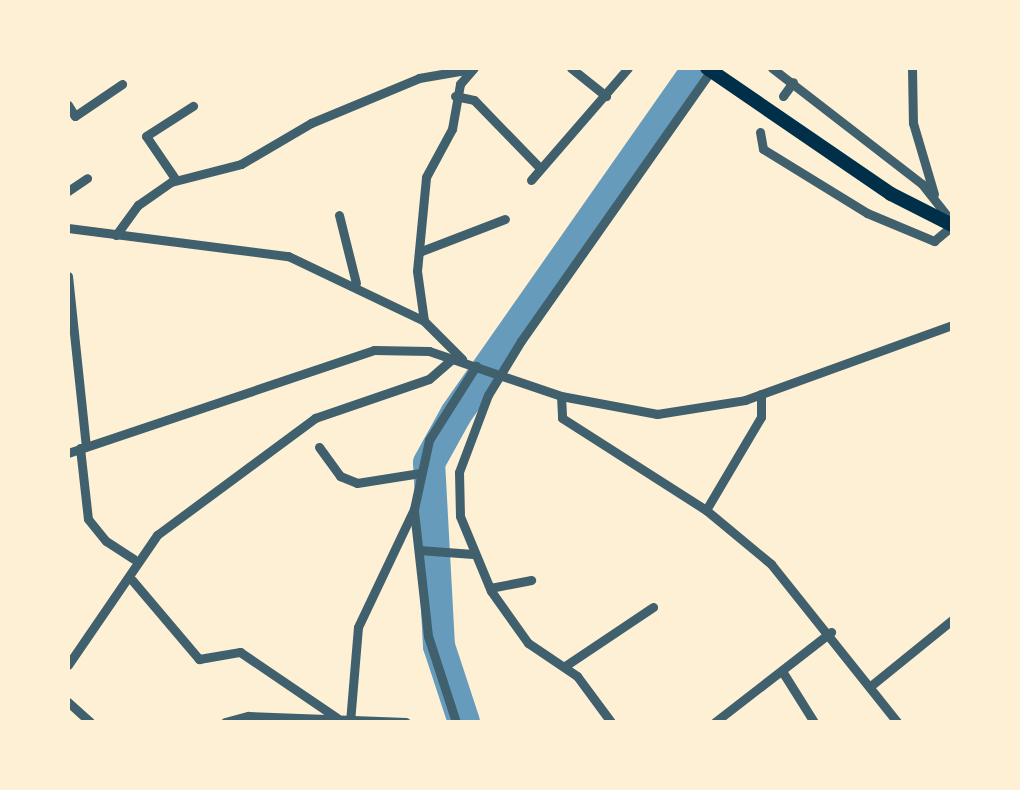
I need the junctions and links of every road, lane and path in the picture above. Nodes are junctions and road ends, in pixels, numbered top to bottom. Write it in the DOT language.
graph roads {
  1 [pos="472,68"];
  2 [pos="571,68"];
  3 [pos="628,68"];
  4 [pos="711,68"];
  5 [pos="772,68"];
  6 [pos="912,68"];
  7 [pos="793,82"];
  8 [pos="122,84"];
  9 [pos="456,96"];
  10 [pos="606,96"];
  11 [pos="783,96"];
  12 [pos="68,106"];
  13 [pos="193,106"];
  14 [pos="760,132"];
  15 [pos="540,168"];
  16 [pos="87,178"];
  17 [pos="176,180"];
  18 [pos="531,180"];
  19 [pos="68,191"];
  20 [pos="935,196"];
  21 [pos="340,215"];
  22 [pos="505,219"];
  23 [pos="952,224"];
  24 [pos="68,228"];
  25 [pos="116,236"];
  26 [pos="419,252"];
  27 [pos="68,276"];
  28 [pos="356,284"];
  29 [pos="424,321"];
  30 [pos="952,325"];
  31 [pos="458,359"];
  32 [pos="479,366"];
  33 [pos="500,373"];
  34 [pos="762,394"];
  35 [pos="560,396"];
  36 [pos="83,447"];
  37 [pos="319,447"];
  38 [pos="68,453"];
  39 [pos="420,473"];
  40 [pos="414,509"];
  41 [pos="706,510"];
  42 [pos="419,550"];
  43 [pos="473,554"];
  44 [pos="134,559"];
  45 [pos="132,580"];
  46 [pos="531,580"];
  47 [pos="490,588"];
  48 [pos="654,607"];
  49 [pos="952,620"];
  50 [pos="831,632"];
  51 [pos="68,665"];
  52 [pos="566,666"];
  53 [pos="782,671"];
  54 [pos="873,684"];
  55 [pos="68,702"];
  56 [pos="336,718"];
  57 [pos="350,720"];
  58 [pos="90,722"];
  59 [pos="226,722"];
  60 [pos="406,722"];
  61 [pos="456,722"];
  62 [pos="610,722"];
  63 [pos="715,722"];
  64 [pos="814,722"];
  65 [pos="897,722"];
  1 -- 9 [label="street"];
  1 -- 17 [label="street"];
  2 -- 10 [label="street"];
  3 -- 10 [label="street"];
  4 -- 23 [label="main road"];
  4 -- 33 [label="street"];
  5 -- 7 [label="street"];
  6 -- 20 [label="street"];
  7 -- 11 [label="street"];
  7 -- 20 [label="street"];
  8 -- 12 [label="street"];
  9 -- 15 [label="street"];
  9 -- 26 [label="street"];
  10 -- 15 [label="street"];
  13 -- 17 [label="street"];
  14 -- 23 [label="street"];
  15 -- 18 [label="street"];
  16 -- 19 [label="street"];
  17 -- 25 [label="street"];
  20 -- 23 [label="street"];
  21 -- 28 [label="street"];
  22 -- 26 [label="street"];
  24 -- 25 [label="street"];
  25 -- 28 [label="street"];
  26 -- 29 [label="street"];
  27 -- 36 [label="street"];
  28 -- 29 [label="street"];
  29 -- 31 [label="street"];
  30 -- 34 [label="street"];
  31 -- 32 [label="street"];
  31 -- 36 [label="street"];
  31 -- 44 [label="street"];
  32 -- 33 [label="street"];
  32 -- 39 [label="street"];
  33 -- 35 [label="street"];
  33 -- 43 [label="street"];
  34 -- 35 [label="street"];
  34 -- 41 [label="street"];
  35 -- 41 [label="street"];
  36 -- 38 [label="street"];
  36 -- 44 [label="street"];
  37 -- 39 [label="street"];
  39 -- 40 [label="street"];
  40 -- 42 [label="street"];
  40 -- 57 [label="street"];
  41 -- 50 [label="street"];
  42 -- 43 [label="street"];
  42 -- 61 [label="street"];
  43 -- 47 [label="street"];
  44 -- 45 [label="street"];
  45 -- 51 [label="street"];
  45 -- 56 [label="street"];
  46 -- 47 [label="street"];
  47 -- 52 [label="street"];
  48 -- 52 [label="street"];
  49 -- 54 [label="street"];
  50 -- 53 [label="street"];
  50 -- 54 [label="street"];
  52 -- 62 [label="street"];
  53 -- 63 [label="street"];
  53 -- 64 [label="street"];
  54 -- 65 [label="street"];
  55 -- 58 [label="street"];
  56 -- 57 [label="street"];
  56 -- 59 [label="street"];
  57 -- 60 [label="street"];
}
